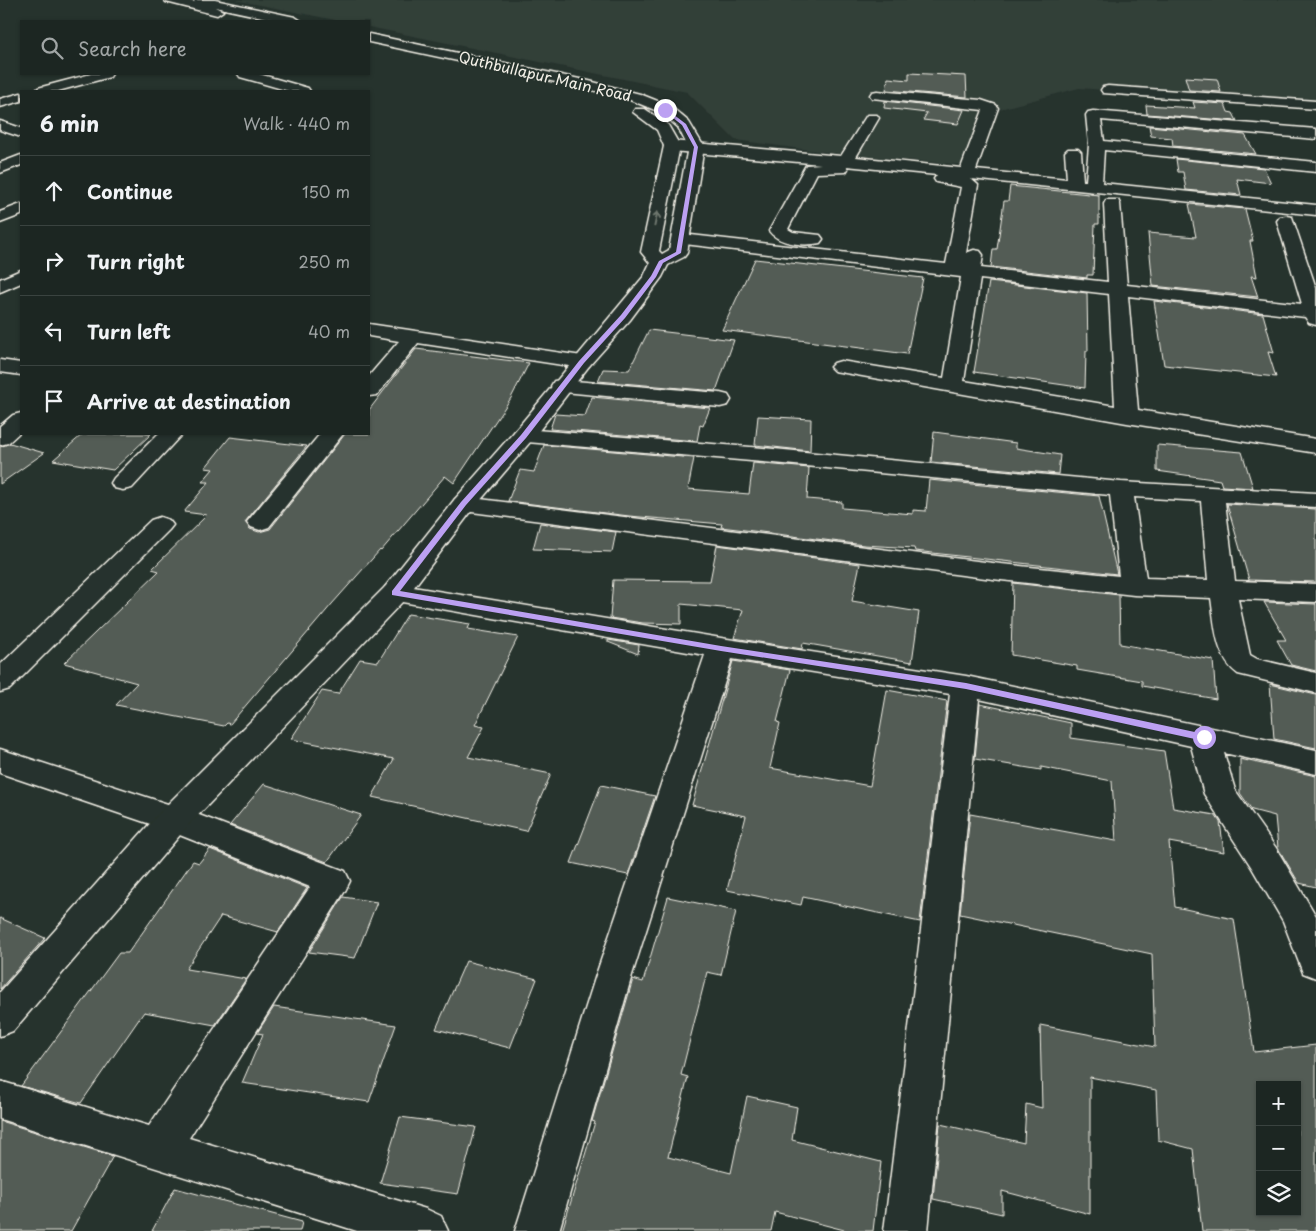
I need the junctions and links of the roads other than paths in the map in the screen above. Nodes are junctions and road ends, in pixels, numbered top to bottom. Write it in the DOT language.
graph roads {
  1 [pos="170,0"];
  2 [pos="199,0"];
  3 [pos="260,20"];
  4 [pos="290,20"];
  5 [pos="370,38"];
  6 [pos="370,44"];
  7 [pos="102,75"];
  8 [pos="248,75"];
  9 [pos="78,82"];
  10 [pos="47,90"];
  11 [pos="100,90"];
  12 [pos="300,90"];
  13 [pos="1108,90"];
  14 [pos="877,94"];
  15 [pos="20,97"];
  16 [pos="0,103"];
  17 [pos="1316,105"];
  18 [pos="872,118"];
  19 [pos="0,125"];
  20 [pos="20,133"];
  21 [pos="1316,134"];
  22 [pos="1097,145"];
  23 [pos="672,146"];
  24 [pos="696,147"];
  25 [pos="1073,152"];
  26 [pos="20,160"];
  27 [pos="846,161"];
  28 [pos="1316,167"];
  29 [pos="0,168"];
  30 [pos="967,173"];
  31 [pos="1075,184"];
  32 [pos="1094,187"];
  33 [pos="1112,204"];
  34 [pos="20,209"];
  35 [pos="1316,210"];
  36 [pos="983,214"];
  37 [pos="0,218"];
  38 [pos="1286,221"];
  39 [pos="682,239"];
  40 [pos="660,262"];
  41 [pos="960,266"];
  42 [pos="20,277"];
  43 [pos="0,287"];
  44 [pos="1118,288"];
  45 [pos="20,289"];
  46 [pos="1315,314"];
  47 [pos="370,330"];
  48 [pos="413,336"];
  49 [pos="582,362"];
  50 [pos="0,366"];
  51 [pos="841,367"];
  52 [pos="20,369"];
  53 [pos="953,385"];
  54 [pos="562,386"];
  55 [pos="370,389"];
  56 [pos="720,400"];
  57 [pos="1127,416"];
  58 [pos="20,421"];
  59 [pos="170,435"];
  60 [pos="331,435"];
  61 [pos="523,436"];
  62 [pos="0,438"];
  63 [pos="1316,446"];
  64 [pos="123,483"];
  65 [pos="1121,489"];
  66 [pos="1212,494"];
  67 [pos="1316,500"];
  68 [pos="464,504"];
  69 [pos="260,522"];
  70 [pos="160,526"];
  71 [pos="1134,586"];
  72 [pos="1223,591"];
  73 [pos="395,593"];
  74 [pos="1316,594"];
  75 [pos="721,648"];
  76 [pos="0,682"];
  77 [pos="1316,683"];
  78 [pos="966,686"];
  79 [pos="1204,737"];
  80 [pos="0,761"];
  81 [pos="1316,762"];
  82 [pos="174,819"];
  83 [pos="1316,962"];
  84 [pos="0,1019"];
  85 [pos="0,1100"];
  86 [pos="158,1149"];
  87 [pos="426,1231"];
  88 [pos="537,1231"];
  89 [pos="906,1231"];
  1 -- 3 [label="street"];
  2 -- 4 [label="street"];
  5 -- 24 [label="street, Quthbullapur Main Road"];
  6 -- 23 [label="street, Quthbullapur Main Road"];
  7 -- 9 [label="street"];
  8 -- 12 [label="street"];
  9 -- 10 [label="street"];
  9 -- 11 [label="street"];
  13 -- 17 [label="street"];
  14 -- 30 [label="street"];
  15 -- 16 [label="street"];
  18 -- 27 [label="street"];
  19 -- 20 [label="street"];
  21 -- 22 [label="street"];
  22 -- 28 [label="street"];
  22 -- 32 [label="street"];
  23 -- 24 [label="street"];
  40 -- 23 [label="street, one-way"];
  24 -- 27 [label="street"];
  24 -- 39 [label="street"];
  25 -- 31 [label="street"];
  26 -- 29 [label="street"];
  27 -- 30 [label="street"];
  30 -- 31 [label="street"];
  31 -- 32 [label="street"];
  32 -- 35 [label="street"];
  33 -- 44 [label="street"];
  34 -- 37 [label="street"];
  36 -- 41 [label="street"];
  38 -- 46 [label="street"];
  39 -- 40 [label="street"];
  39 -- 41 [label="street"];
  40 -- 49 [label="street"];
  41 -- 41 [label="street"];
  41 -- 44 [label="street"];
  41 -- 53 [label="street"];
  42 -- 43 [label="street"];
  43 -- 45 [label="street"];
  44 -- 46 [label="street"];
  44 -- 57 [label="street"];
  47 -- 48 [label="street"];
  48 -- 49 [label="street"];
  48 -- 55 [label="street"];
  49 -- 54 [label="street"];
  50 -- 52 [label="street"];
  51 -- 53 [label="street"];
  53 -- 57 [label="street"];
  54 -- 56 [label="street"];
  54 -- 61 [label="street"];
  57 -- 63 [label="street"];
  58 -- 62 [label="street"];
  59 -- 64 [label="street"];
  60 -- 69 [label="street"];
  61 -- 65 [label="street"];
  61 -- 68 [label="street"];
  65 -- 66 [label="street"];
  65 -- 71 [label="street"];
  66 -- 67 [label="street"];
  66 -- 72 [label="street"];
  68 -- 71 [label="street"];
  68 -- 73 [label="street"];
  70 -- 76 [label="street"];
  71 -- 72 [label="street"];
  72 -- 74 [label="street"];
  72 -- 77 [label="street"];
  73 -- 75 [label="street"];
  73 -- 82 [label="street"];
  75 -- 78 [label="street"];
  75 -- 88 [label="street"];
  78 -- 79 [label="street"];
  78 -- 89 [label="street"];
  79 -- 81 [label="street"];
  79 -- 83 [label="street"];
  80 -- 82 [label="street"];
  82 -- 84 [label="street"];
  82 -- 86 [label="street"];
  85 -- 86 [label="street"];
  86 -- 87 [label="street"];
}
